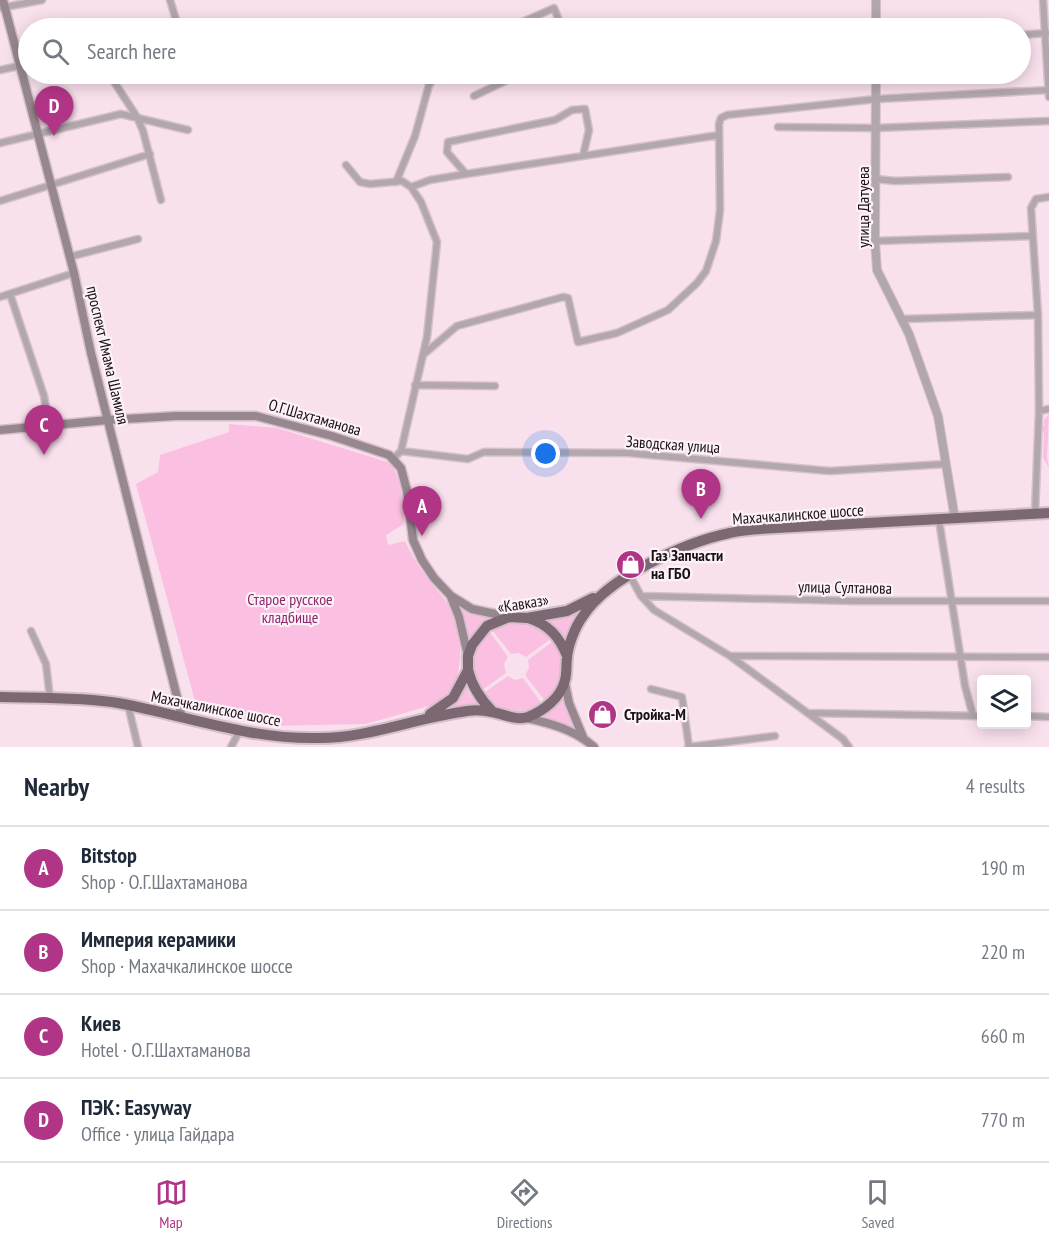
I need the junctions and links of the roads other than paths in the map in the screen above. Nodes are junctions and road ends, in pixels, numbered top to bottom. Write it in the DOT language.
graph roads {
  1 [pos="42,0"];
  2 [pos="170,0"];
  3 [pos="551,0"];
  4 [pos="876,0"];
  5 [pos="1042,0"];
  6 [pos="2,5"];
  7 [pos="554,8"];
  8 [pos="175,18"];
  9 [pos="532,18"];
  10 [pos="558,18"];
  11 [pos="876,18"];
  12 [pos="1047,33"];
  13 [pos="1031,34"];
  14 [pos="18,62"];
  15 [pos="18,66"];
  16 [pos="0,70"];
  17 [pos="24,84"];
  18 [pos="116,84"];
  19 [pos="430,84"];
  20 [pos="499,84"];
  21 [pos="876,84"];
  22 [pos="1049,92"];
  23 [pos="474,96"];
  24 [pos="877,99"];
  25 [pos="137,117"];
  26 [pos="1049,121"];
  27 [pos="778,127"];
  28 [pos="876,128"];
  29 [pos="188,130"];
  30 [pos="36,133"];
  31 [pos="719,135"];
  32 [pos="0,142"];
  33 [pos="150,154"];
  34 [pos="583,156"];
  35 [pos="346,165"];
  36 [pos="466,174"];
  37 [pos="1008,177"];
  38 [pos="876,180"];
  39 [pos="396,182"];
  40 [pos="50,186"];
  41 [pos="411,187"];
  42 [pos="1049,197"];
  43 [pos="161,200"];
  44 [pos="0,201"];
  45 [pos="1031,236"];
  46 [pos="138,239"];
  47 [pos="875,241"];
  48 [pos="69,256"];
  49 [pos="74,273"];
  50 [pos="10,294"];
  51 [pos="0,297"];
  52 [pos="1038,315"];
  53 [pos="903,319"];
  54 [pos="424,354"];
  55 [pos="415,385"];
  56 [pos="495,386"];
  57 [pos="1049,409"];
  58 [pos="1039,411"];
  59 [pos="108,420"];
  60 [pos="49,426"];
  61 [pos="0,430"];
  62 [pos="397,455"];
  63 [pos="946,464"];
  64 [pos="1049,513"];
  65 [pos="1035,514"];
  66 [pos="955,519"];
  67 [pos="939,520"];
  68 [pos="629,574"];
  69 [pos="604,593"];
  70 [pos="451,596"];
  71 [pos="641,596"];
  72 [pos="952,601"];
  73 [pos="1049,601"];
  74 [pos="509,617"];
  75 [pos="527,618"];
  76 [pos="31,631"];
  77 [pos="567,656"];
  78 [pos="730,656"];
  79 [pos="468,657"];
  80 [pos="960,657"];
  81 [pos="1049,657"];
  82 [pos="468,670"];
  83 [pos="565,682"];
  84 [pos="651,689"];
  85 [pos="0,697"];
  86 [pos="50,699"];
  87 [pos="128,705"];
  88 [pos="493,712"];
  89 [pos="808,713"];
  90 [pos="973,716"];
  91 [pos="977,716"];
  92 [pos="1031,716"];
  93 [pos="182,717"];
  94 [pos="425,717"];
  95 [pos="1049,717"];
  96 [pos="525,718"];
  97 [pos="240,730"];
  98 [pos="775,736"];
  99 [pos="583,737"];
  100 [pos="138,747"];
  101 [pos="231,747"];
  102 [pos="594,747"];
  103 [pos="688,747"];
  104 [pos="849,747"];
  1 -- 6 [label="street"];
  2 -- 8 [label="street"];
  3 -- 7 [label="street"];
  4 -- 11 [label="street"];
  5 -- 12 [label="street"];
  6 -- 14 [label="main road, проспект Имама Шамиля"];
  7 -- 9 [label="street"];
  7 -- 10 [label="street"];
  12 -- 13 [label="street"];
  12 -- 22 [label="street"];
  15 -- 16 [label="street"];
  17 -- 30 [label="main road, проспект Имама Шамиля"];
  18 -- 25 [label="street"];
  19 -- 39 [label="street"];
  20 -- 23 [label="street"];
  21 -- 24 [label="street, улица Датуева"];
  22 -- 24 [label="street"];
  24 -- 28 [label="street, улица Датуева"];
  24 -- 31 [label="street"];
  25 -- 29 [label="street"];
  25 -- 30 [label="street"];
  25 -- 33 [label="street"];
  26 -- 28 [label="street"];
  27 -- 28 [label="street"];
  28 -- 38 [label="street, улица Датуева"];
  30 -- 32 [label="street"];
  30 -- 40 [label="main road, проспект Имама Шамиля"];
  31 -- 34 [label="street"];
  31 -- 54 [label="street"];
  33 -- 40 [label="street"];
  33 -- 43 [label="street"];
  34 -- 36 [label="street"];
  34 -- 36 [label="street"];
  35 -- 39 [label="street"];
  36 -- 41 [label="street"];
  37 -- 38 [label="street"];
  38 -- 47 [label="street, улица Датуева"];
  39 -- 41 [label="street"];
  40 -- 44 [label="street"];
  40 -- 48 [label="main road, проспект Имама Шамиля"];
  41 -- 54 [label="street"];
  42 -- 45 [label="street"];
  45 -- 47 [label="street"];
  45 -- 52 [label="street"];
  46 -- 48 [label="street"];
  47 -- 53 [label="street, улица Датуева"];
  48 -- 49 [label="main road, проспект Имама Шамиля"];
  49 -- 50 [label="street"];
  49 -- 59 [label="main road, проспект Имама Шамиля"];
  50 -- 51 [label="street"];
  50 -- 60 [label="street"];
  52 -- 53 [label="street"];
  52 -- 58 [label="street"];
  53 -- 63 [label="street, улица Датуева"];
  54 -- 55 [label="street"];
  55 -- 56 [label="street"];
  55 -- 62 [label="street"];
  57 -- 58 [label="street"];
  58 -- 65 [label="street"];
  59 -- 60 [label="main road, О.Г.Шахтаманова"];
  59 -- 62 [label="main road, О.Г.Шахтаманова"];
  59 -- 93 [label="main road, проспект Имама Шамиля"];
  60 -- 61 [label="main road, О.Г.Шахтаманова"];
  62 -- 63 [label="street, Заводская улица"];
  62 -- 70 [label="main road"];
  63 -- 66 [label="street, улица Датуева"];
  64 -- 65 [label="highway, Махачкалинское шоссе"];
  65 -- 66 [label="highway, Махачкалинское шоссе"];
  66 -- 67 [label="highway, Махачкалинское шоссе"];
  67 -- 68 [label="highway, Махачкалинское шоссе"];
  67 -- 72 [label="street"];
  68 -- 69 [label="highway, Махачкалинское шоссе"];
  68 -- 71 [label="street"];
  69 -- 75 [label="highway, «Кавказ»"];
  69 -- 77 [label="highway, Махачкалинское шоссе"];
  70 -- 74 [label="main road"];
  70 -- 79 [label="main road"];
  71 -- 72 [label="street, улица Султанова"];
  71 -- 78 [label="street"];
  72 -- 73 [label="street, улица Султанова"];
  72 -- 80 [label="street"];
  74 -- 75 [label="highway, «Кавказ»"];
  74 -- 79 [label="highway, «Кавказ»"];
  75 -- 77 [label="highway"];
  76 -- 86 [label="street"];
  77 -- 83 [label="highway, Махачкалинское шоссе"];
  78 -- 80 [label="street"];
  78 -- 89 [label="street"];
  79 -- 82 [label="highway, «Кавказ»"];
  80 -- 81 [label="street"];
  80 -- 90 [label="street"];
  82 -- 88 [label="highway"];
  82 -- 94 [label="highway, «Кавказ»"];
  83 -- 96 [label="highway"];
  83 -- 99 [label="main road"];
  84 -- 103 [label="street"];
  85 -- 86 [label="highway, Махачкалинское шоссе"];
  86 -- 87 [label="highway, Махачкалинское шоссе"];
  87 -- 93 [label="highway, Махачкалинское шоссе"];
  87 -- 100 [label="street"];
  88 -- 94 [label="highway, Махачкалинское шоссе"];
  88 -- 96 [label="highway, Махачкалинское шоссе"];
  89 -- 90 [label="street"];
  89 -- 104 [label="street"];
  90 -- 91 [label="street"];
  92 -- 95 [label="street"];
  93 -- 97 [label="highway, Махачкалинское шоссе"];
  94 -- 97 [label="highway, Махачкалинское шоссе"];
  96 -- 99 [label="main road"];
  97 -- 101 [label="street"];
  98 -- 103 [label="street"];
  99 -- 102 [label="main road"];
}
